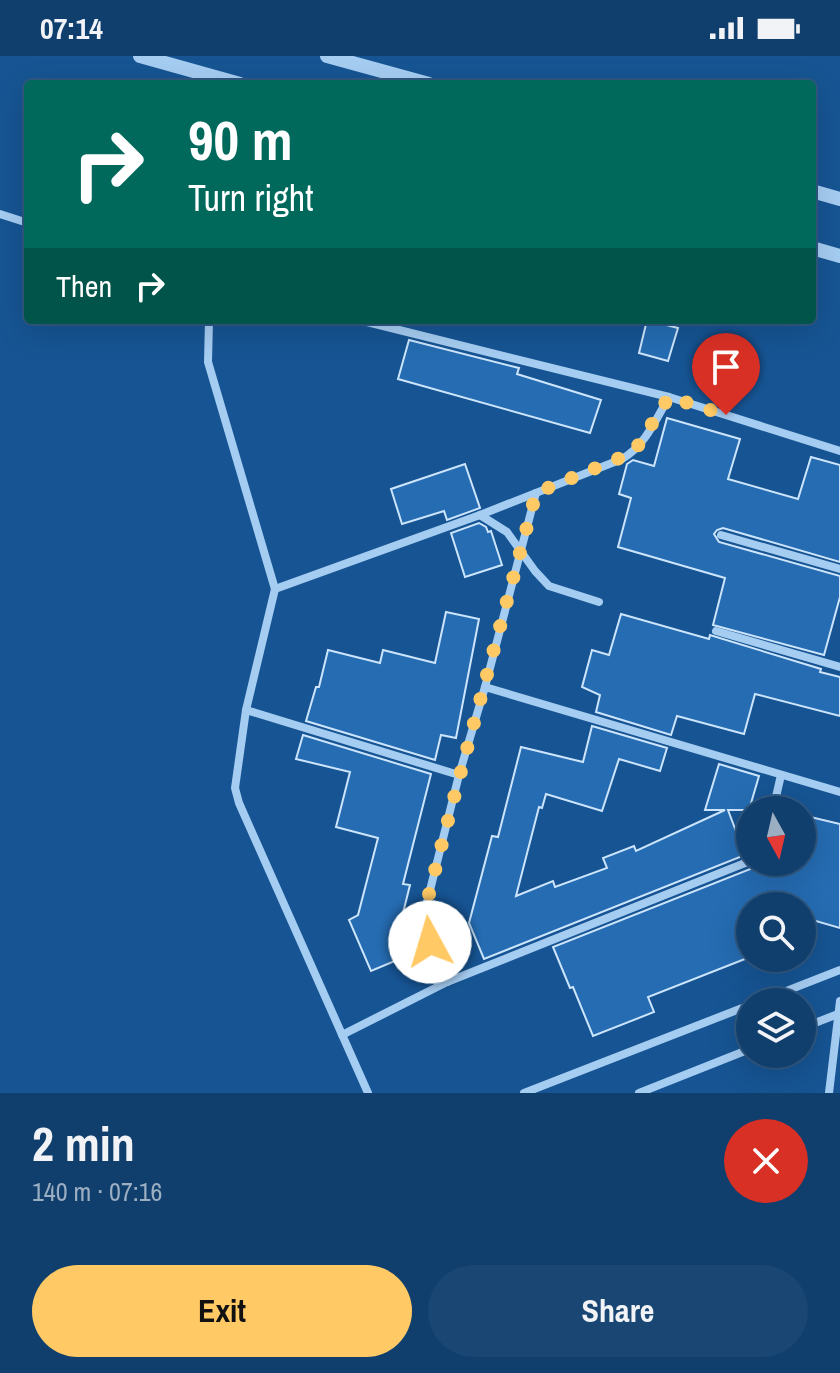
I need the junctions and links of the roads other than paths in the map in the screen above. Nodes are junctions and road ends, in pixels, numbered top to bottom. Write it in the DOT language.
graph roads {
  1 [pos="140,56"];
  2 [pos="327,56"];
  3 [pos="226,80"];
  4 [pos="414,80"];
  5 [pos="816,192"];
  6 [pos="840,199"];
  7 [pos="0,214"];
  8 [pos="24,222"];
  9 [pos="816,249"];
  10 [pos="840,256"];
  11 [pos="209,324"];
  12 [pos="375,324"];
  13 [pos="669,397"];
  14 [pos="840,451"];
  15 [pos="536,493"];
  16 [pos="480,515"];
  17 [pos="721,535"];
  18 [pos="521,549"];
  19 [pos="840,569"];
  20 [pos="275,589"];
  21 [pos="599,602"];
  22 [pos="716,631"];
  23 [pos="840,667"];
  24 [pos="485,687"];
  25 [pos="246,710"];
  26 [pos="459,775"];
  27 [pos="781,775"];
  28 [pos="840,792"];
  29 [pos="776,796"];
  30 [pos="736,867"];
  31 [pos="840,970"];
  32 [pos="447,982"];
  33 [pos="794,988"];
  34 [pos="840,1001"];
  35 [pos="736,1010"];
  36 [pos="839,1014"];
  37 [pos="816,1023"];
  38 [pos="342,1035"];
  39 [pos="736,1055"];
  40 [pos="368,1093"];
  41 [pos="524,1093"];
  42 [pos="639,1093"];
  43 [pos="829,1093"];
  1 -- 3 [label="street"];
  2 -- 4 [label="street"];
  5 -- 6 [label="street"];
  7 -- 8 [label="street"];
  9 -- 10 [label="street"];
  11 -- 20 [label="street"];
  12 -- 13 [label="street"];
  13 -- 14 [label="street"];
  13 -- 15 [label="street"];
  15 -- 16 [label="street"];
  15 -- 18 [label="street"];
  16 -- 18 [label="street"];
  16 -- 20 [label="street"];
  17 -- 19 [label="street"];
  18 -- 21 [label="street"];
  18 -- 24 [label="street"];
  20 -- 25 [label="street"];
  22 -- 23 [label="street"];
  24 -- 26 [label="street"];
  24 -- 27 [label="street"];
  25 -- 26 [label="street"];
  25 -- 38 [label="street"];
  26 -- 32 [label="street"];
  27 -- 28 [label="street"];
  27 -- 29 [label="street"];
  30 -- 32 [label="street"];
  31 -- 33 [label="street"];
  32 -- 38 [label="street"];
  34 -- 36 [label="street"];
  35 -- 41 [label="street"];
  36 -- 37 [label="street"];
  36 -- 43 [label="street"];
  38 -- 40 [label="street"];
  39 -- 42 [label="street"];
}
